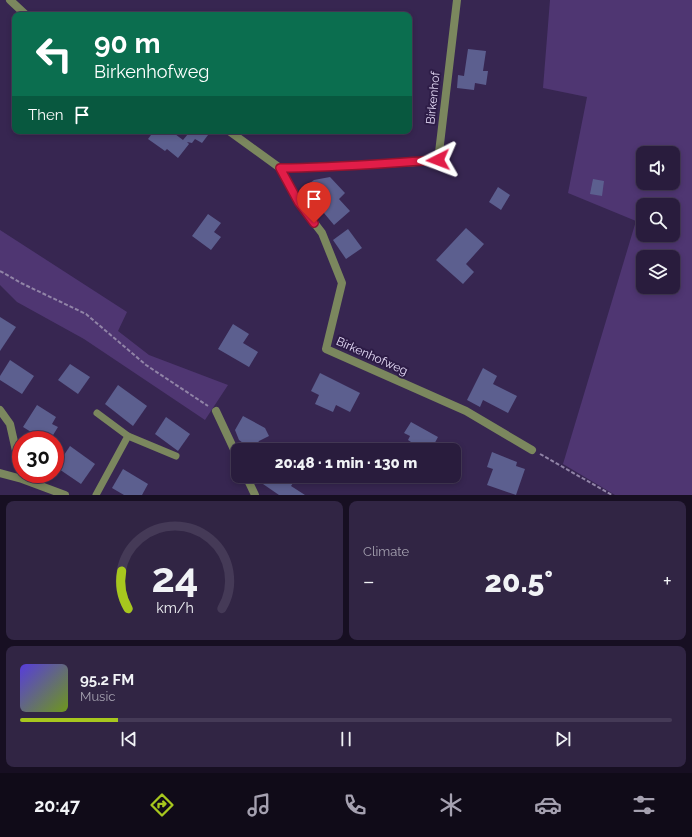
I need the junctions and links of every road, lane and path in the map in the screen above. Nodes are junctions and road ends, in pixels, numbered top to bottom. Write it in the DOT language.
graph roads {
  1 [pos="10,0"];
  2 [pos="457,0"];
  3 [pos="23,12"];
  4 [pos="233,134"];
  5 [pos="280,168"];
  6 [pos="0,271"];
  7 [pos="0,410"];
  8 [pos="216,411"];
  9 [pos="97,413"];
  10 [pos="12,432"];
  11 [pos="128,436"];
  12 [pos="231,443"];
  13 [pos="532,450"];
  14 [pos="176,456"];
  15 [pos="0,473"];
  16 [pos="12,474"];
  17 [pos="39,483"];
  18 [pos="249,483"];
  19 [pos="65,495"];
  20 [pos="96,495"];
  21 [pos="255,495"];
  22 [pos="612,495"];
  1 -- 3 [label="street"];
  2 -- 5 [label="street, Birkenhof"];
  4 -- 5 [label="street, Birkenhofweg"];
  5 -- 13 [label="street, Birkenhofweg"];
  6 -- 8 [label="path"];
  7 -- 10 [label="street"];
  8 -- 12 [label="street"];
  9 -- 11 [label="lane"];
  11 -- 14 [label="lane"];
  11 -- 20 [label="lane"];
  13 -- 22 [label="path"];
  15 -- 16 [label="street"];
  17 -- 19 [label="street"];
  18 -- 21 [label="street"];
}
